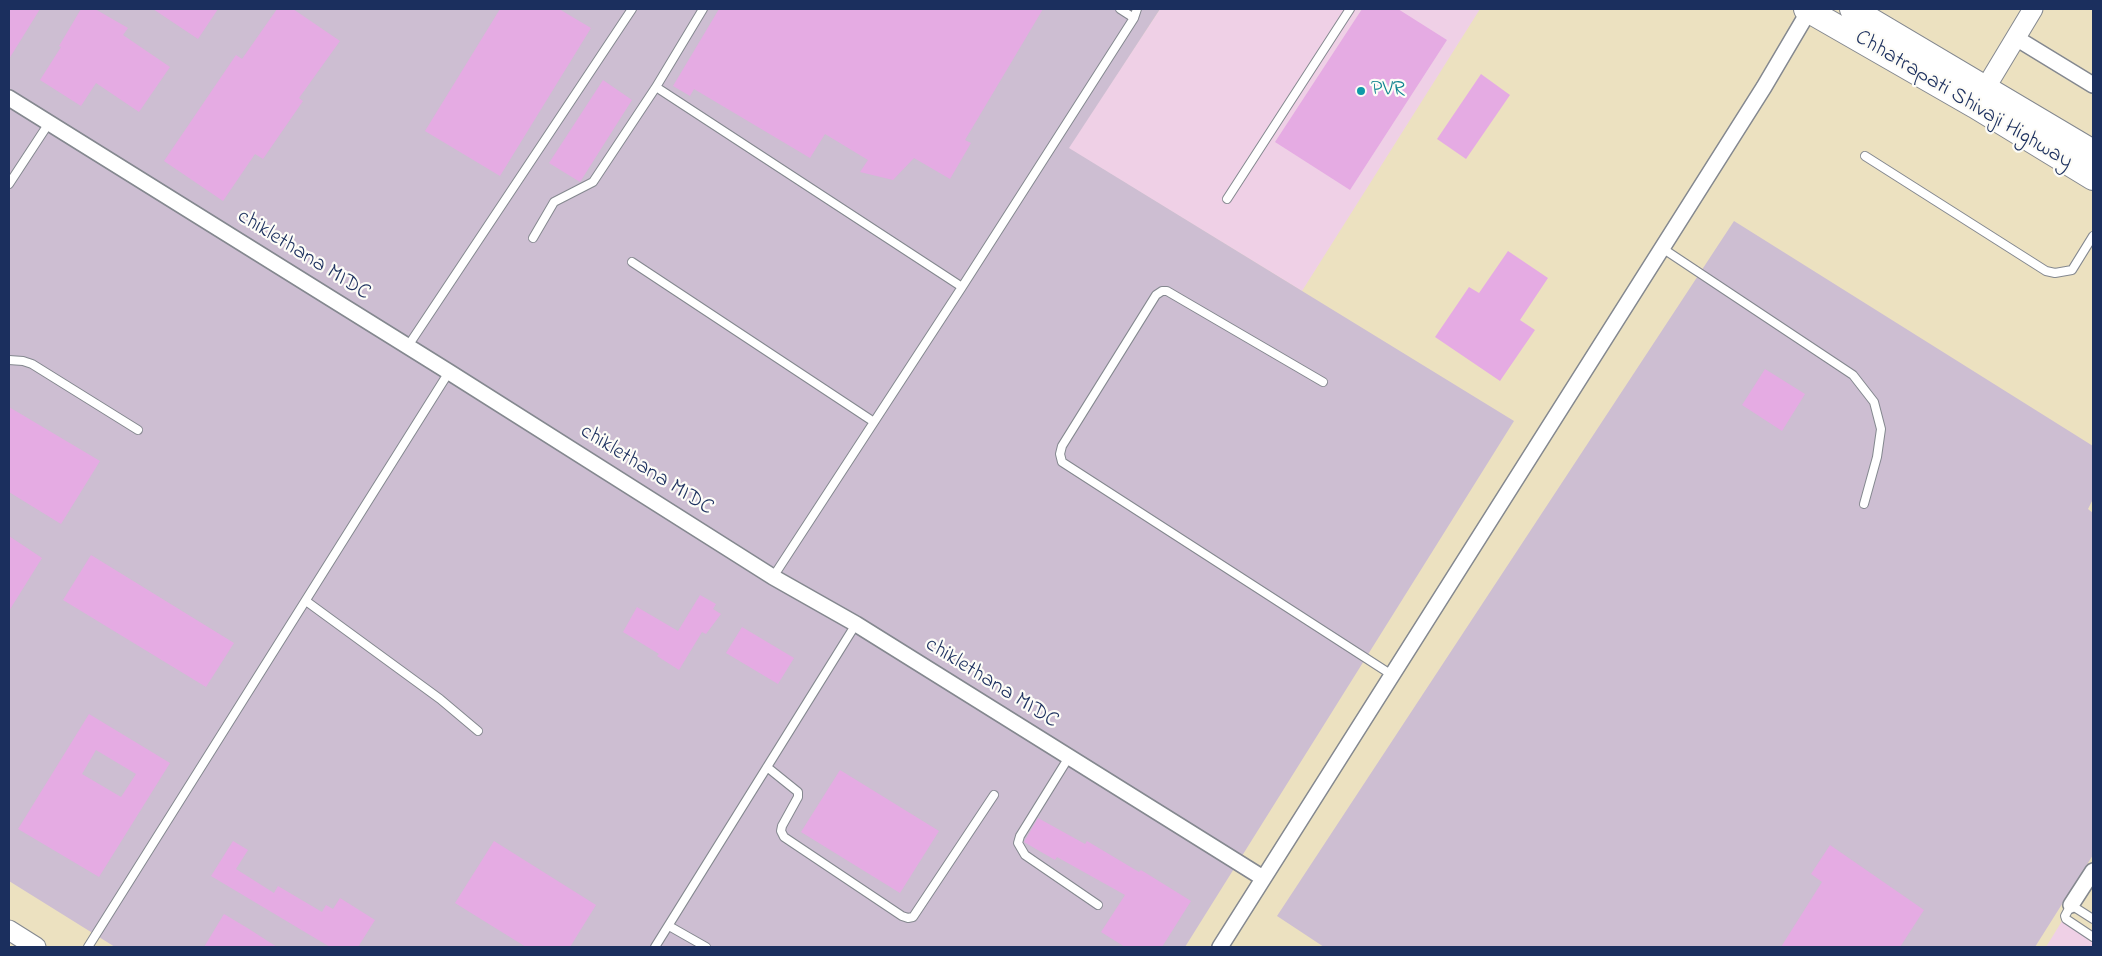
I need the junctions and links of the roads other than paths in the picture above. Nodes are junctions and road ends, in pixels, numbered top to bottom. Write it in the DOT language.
graph roads {
  1 [pos="632,9"];
  2 [pos="702,9"];
  3 [pos="1120,9"];
  4 [pos="1137,9"];
  5 [pos="1350,9"];
  6 [pos="1808,9"];
  7 [pos="1852,9"];
  8 [pos="2033,9"];
  9 [pos="1134,18"];
  10 [pos="2016,38"];
  11 [pos="2093,85"];
  12 [pos="656,87"];
  13 [pos="1986,87"];
  14 [pos="9,98"];
  15 [pos="49,123"];
  16 [pos="2093,152"];
  17 [pos="1865,156"];
  18 [pos="2093,178"];
  19 [pos="9,184"];
  20 [pos="1227,199"];
  21 [pos="2093,236"];
  22 [pos="533,238"];
  23 [pos="1662,248"];
  24 [pos="632,262"];
  25 [pos="962,287"];
  26 [pos="408,346"];
  27 [pos="9,360"];
  28 [pos="449,372"];
  29 [pos="1323,382"];
  30 [pos="874,422"];
  31 [pos="138,430"];
  32 [pos="1864,504"];
  33 [pos="773,576"];
  34 [pos="306,601"];
  35 [pos="856,624"];
  36 [pos="1392,675"];
  37 [pos="478,731"];
  38 [pos="1069,757"];
  39 [pos="767,767"];
  40 [pos="994,795"];
  41 [pos="2093,871"];
  42 [pos="1263,878"];
  43 [pos="1098,905"];
  44 [pos="2071,905"];
  45 [pos="2093,919"];
  46 [pos="669,926"];
  47 [pos="9,930"];
  48 [pos="2093,937"];
  49 [pos="36,947"];
  50 [pos="88,947"];
  51 [pos="655,947"];
  52 [pos="706,947"];
  53 [pos="1220,947"];
  1 -- 26 [label="lane"];
  2 -- 12 [label="lane"];
  3 -- 9 [label="lane"];
  4 -- 9 [label="lane"];
  5 -- 20 [label="lane"];
  6 -- 18 [label="main road, Chhatrapati Shivaji Highway"];
  6 -- 23 [label="street"];
  7 -- 13 [label="main road, Chhatrapati Shivaji Highway"];
  8 -- 10 [label="street"];
  9 -- 25 [label="lane"];
  10 -- 11 [label="street"];
  10 -- 13 [label="street"];
  12 -- 22 [label="lane"];
  12 -- 25 [label="lane"];
  13 -- 16 [label="main road, Chhatrapati Shivaji Highway"];
  14 -- 15 [label="street, chiklethana MIDC"];
  15 -- 19 [label="lane"];
  15 -- 26 [label="street, chiklethana MIDC"];
  17 -- 21 [label="lane"];
  23 -- 32 [label="lane"];
  23 -- 36 [label="street"];
  24 -- 30 [label="lane"];
  25 -- 30 [label="lane"];
  26 -- 28 [label="street, chiklethana MIDC"];
  27 -- 31 [label="lane"];
  28 -- 33 [label="street, chiklethana MIDC"];
  28 -- 34 [label="lane"];
  29 -- 36 [label="lane"];
  30 -- 33 [label="lane"];
  33 -- 35 [label="street, chiklethana MIDC"];
  34 -- 37 [label="lane"];
  34 -- 50 [label="lane"];
  35 -- 38 [label="street, chiklethana MIDC"];
  35 -- 39 [label="lane"];
  36 -- 42 [label="street"];
  38 -- 42 [label="street, chiklethana MIDC"];
  38 -- 43 [label="lane"];
  39 -- 40 [label="lane"];
  39 -- 46 [label="lane"];
  41 -- 44 [label="street"];
  42 -- 53 [label="street"];
  44 -- 45 [label="lane"];
  44 -- 48 [label="lane"];
  46 -- 51 [label="lane"];
  46 -- 52 [label="lane"];
  47 -- 49 [label="street"];
}
